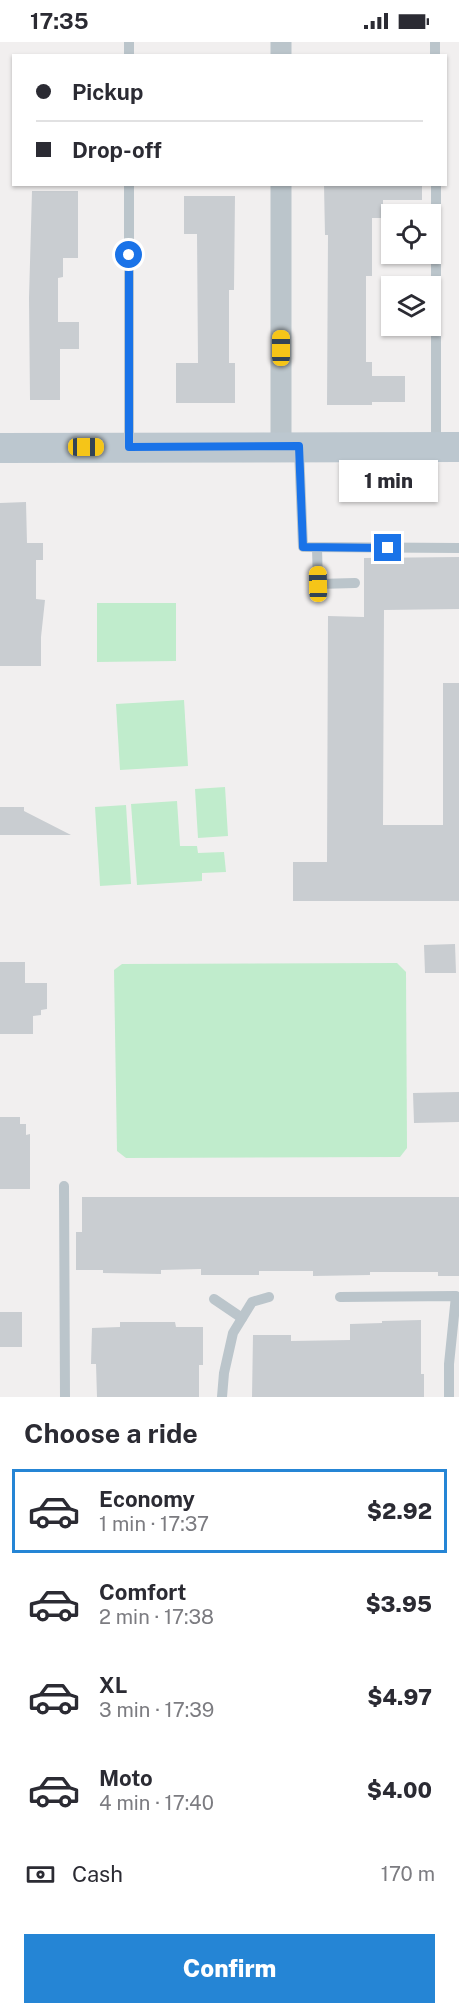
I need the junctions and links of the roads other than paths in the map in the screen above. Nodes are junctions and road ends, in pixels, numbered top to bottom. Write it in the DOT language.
graph roads {
  1 [pos="129,186"];
  2 [pos="281,186"];
  3 [pos="436,186"];
  4 [pos="290,446"];
  5 [pos="129,447"];
  6 [pos="448,447"];
  7 [pos="0,448"];
  8 [pos="317,548"];
  9 [pos="459,548"];
  10 [pos="355,583"];
  11 [pos="64,1186"];
  12 [pos="269,1297"];
  13 [pos="340,1297"];
  14 [pos="214,1299"];
  15 [pos="242,1318"];
  16 [pos="65,1397"];
  17 [pos="222,1397"];
  18 [pos="449,1397"];
  1 -- 5 [label="lane"];
  2 -- 4 [label="street"];
  3 -- 6 [label="lane"];
  4 -- 5 [label="main road"];
  4 -- 6 [label="main road"];
  4 -- 8 [label="lane"];
  5 -- 7 [label="main road"];
  8 -- 9 [label="lane"];
  8 -- 10 [label="lane"];
  11 -- 16 [label="lane"];
  12 -- 15 [label="lane"];
  13 -- 18 [label="lane"];
  14 -- 15 [label="lane"];
  15 -- 17 [label="lane"];
}
